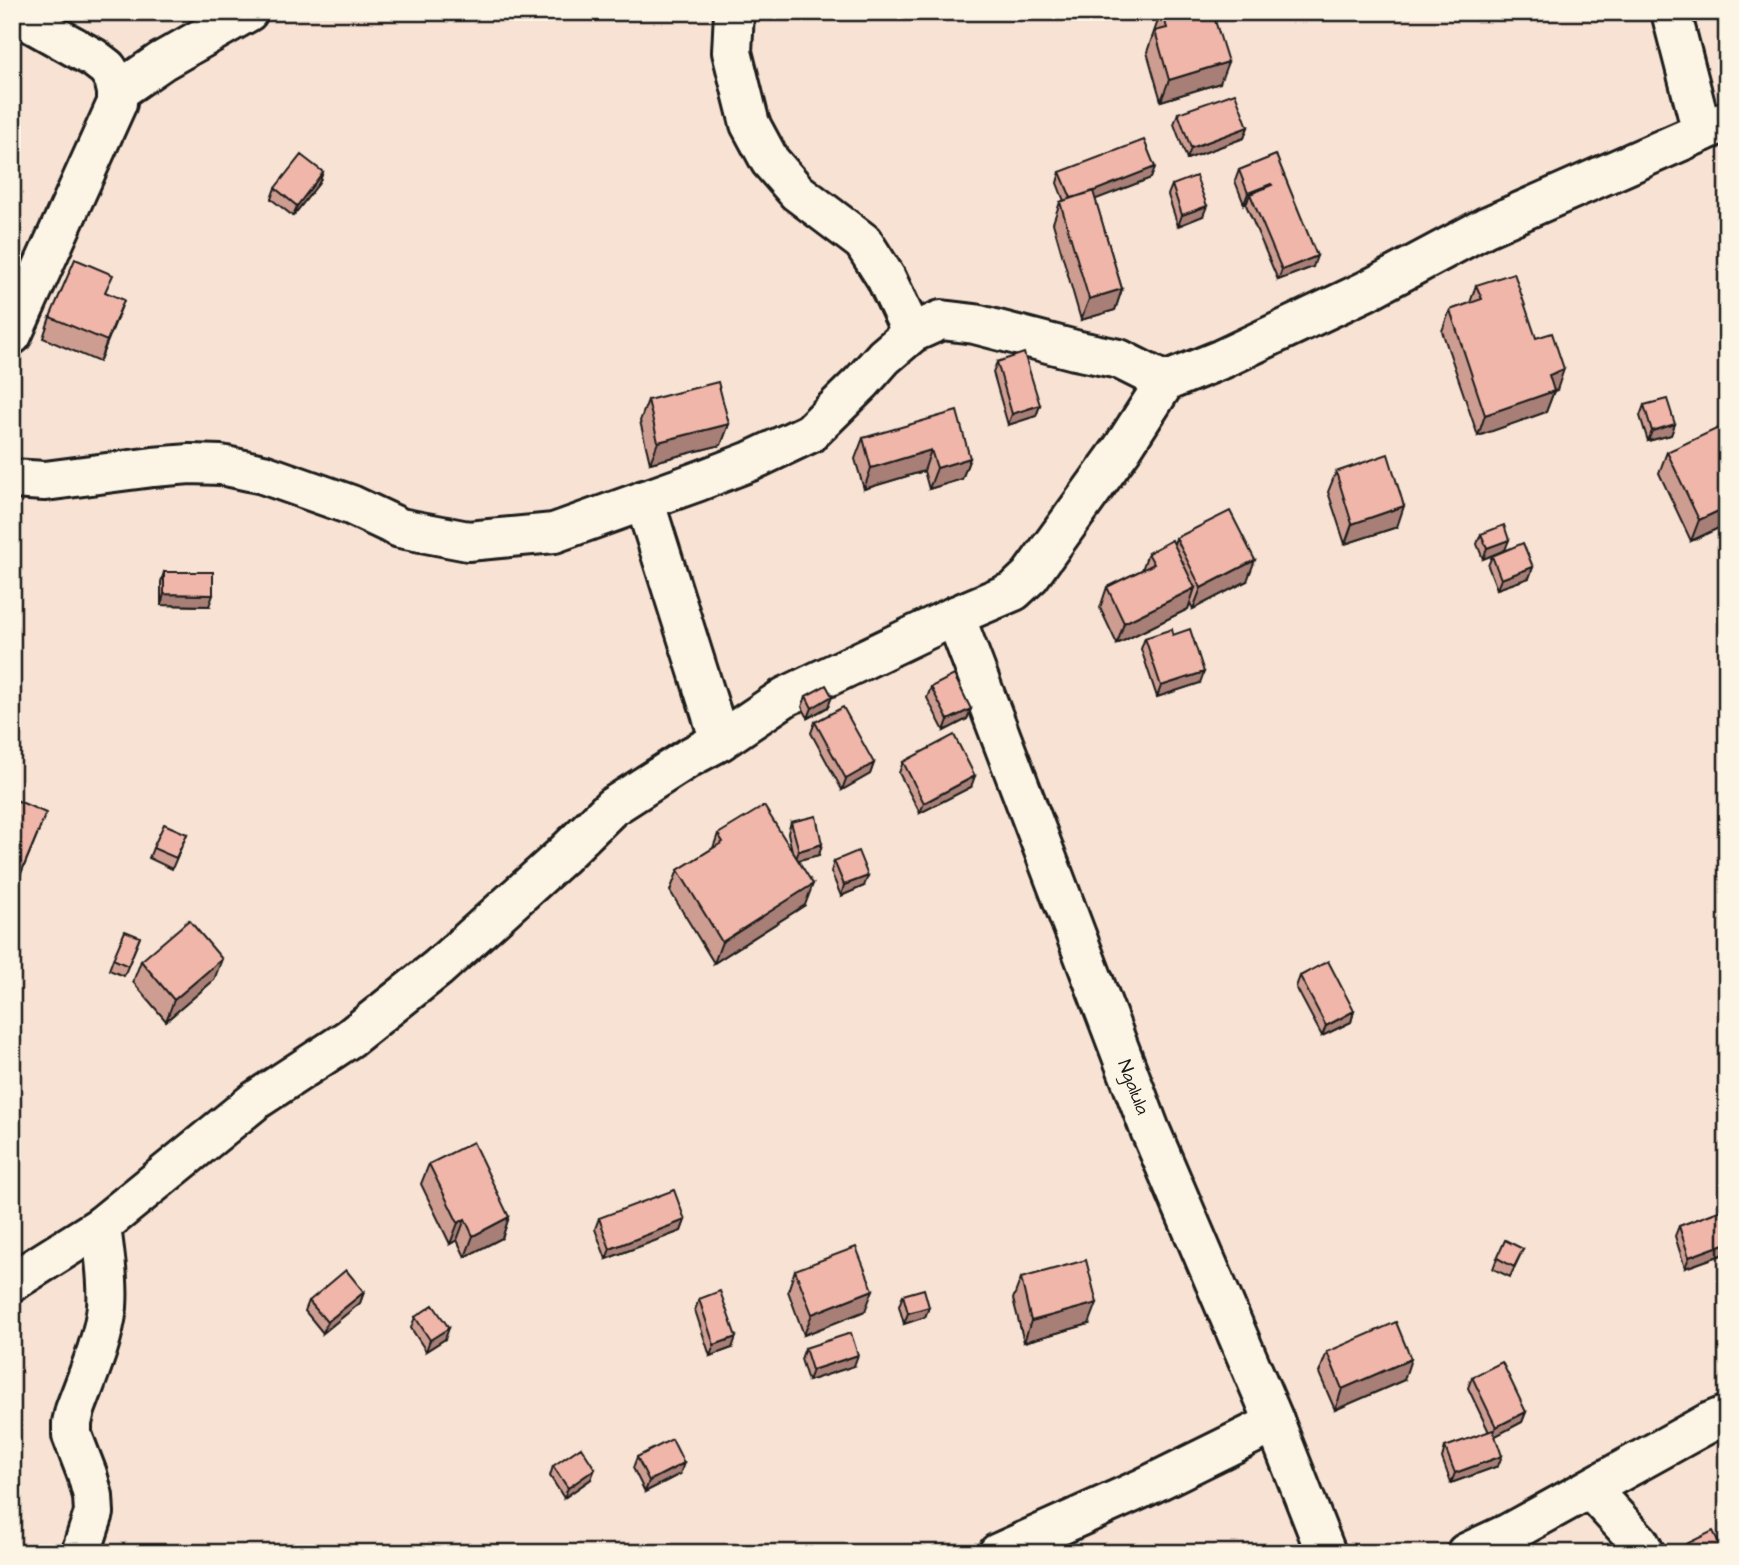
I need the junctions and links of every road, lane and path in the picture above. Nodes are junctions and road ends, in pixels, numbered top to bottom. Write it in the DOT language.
graph roads {
  1 [pos="12,12"];
  2 [pos="248,12"];
  3 [pos="734,12"];
  4 [pos="1671,12"];
  5 [pos="117,92"];
  6 [pos="1714,126"];
  7 [pos="912,333"];
  8 [pos="12,335"];
  9 [pos="1165,382"];
  10 [pos="12,479"];
  11 [pos="644,500"];
  12 [pos="955,616"];
  13 [pos="720,741"];
  14 [pos="101,1226"];
  15 [pos="12,1282"];
  16 [pos="1727,1415"];
  17 [pos="1275,1423"];
  18 [pos="1590,1489"];
  19 [pos="81,1553"];
  20 [pos="998,1553"];
  21 [pos="1326,1553"];
  22 [pos="1466,1553"];
  23 [pos="1645,1553"];
  1 -- 5 [label="street"];
  2 -- 5 [label="street"];
  3 -- 7 [label="street"];
  4 -- 6 [label="street"];
  5 -- 8 [label="street"];
  6 -- 9 [label="street"];
  7 -- 9 [label="street"];
  7 -- 11 [label="street"];
  9 -- 12 [label="street"];
  10 -- 11 [label="street"];
  11 -- 13 [label="street"];
  12 -- 13 [label="street"];
  12 -- 17 [label="street, Ngalula"];
  13 -- 14 [label="street"];
  14 -- 15 [label="street"];
  14 -- 19 [label="street"];
  16 -- 18 [label="street"];
  17 -- 20 [label="street"];
  17 -- 21 [label="street, Ngalula"];
  18 -- 22 [label="street"];
  18 -- 23 [label="street"];
}
